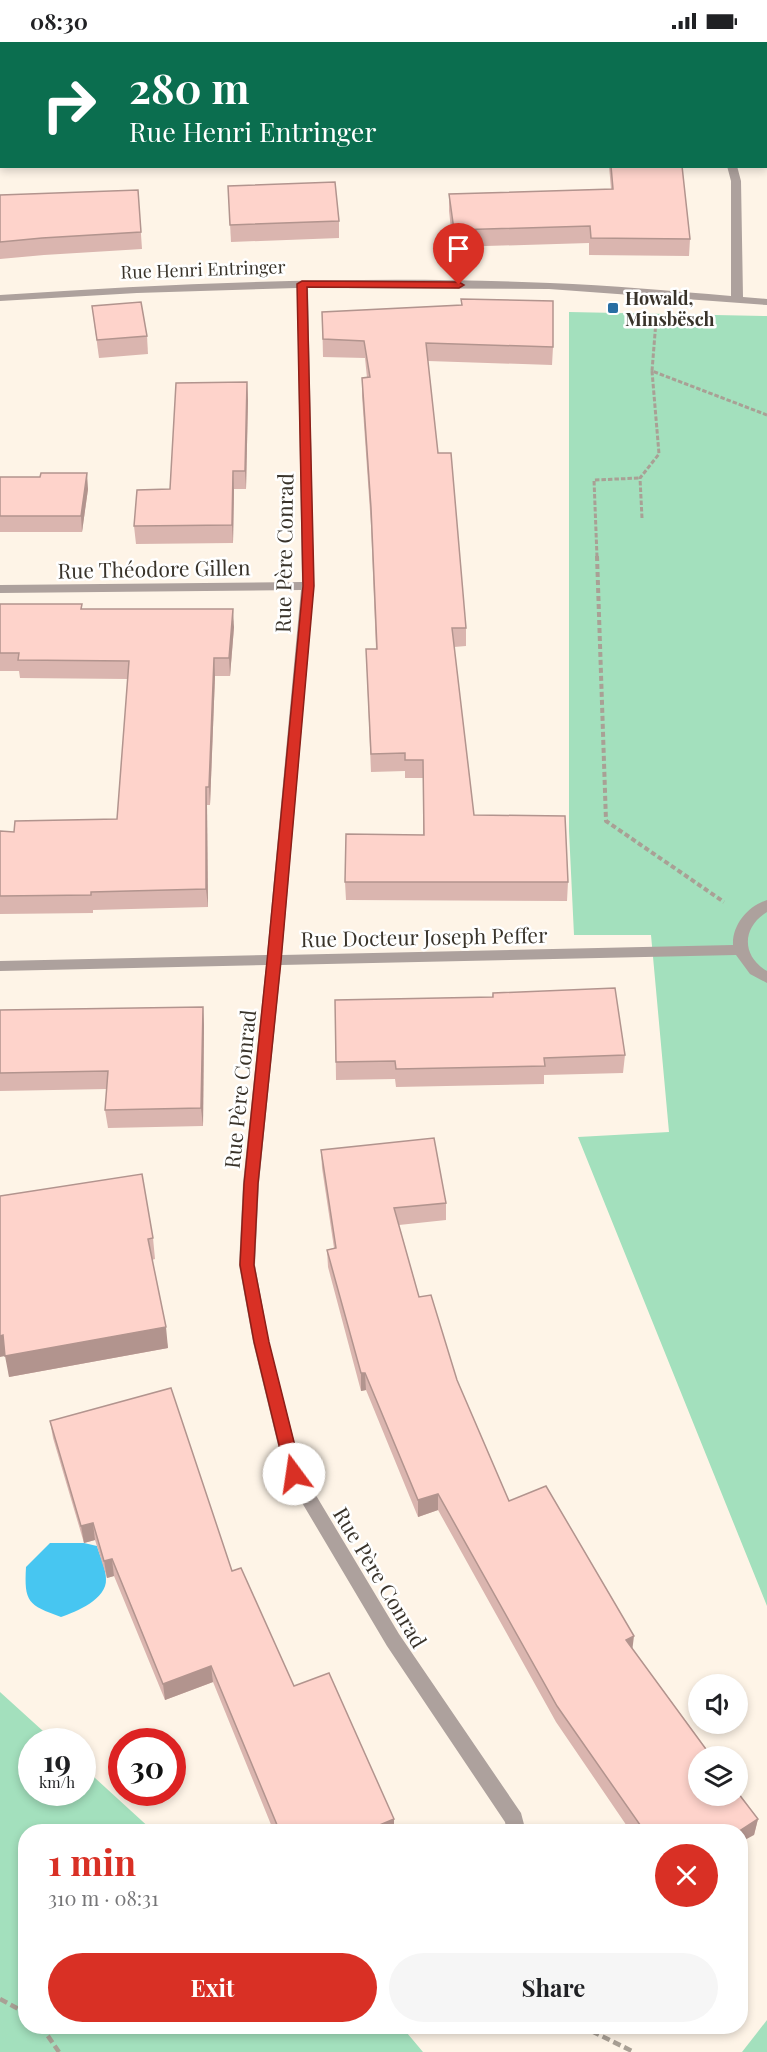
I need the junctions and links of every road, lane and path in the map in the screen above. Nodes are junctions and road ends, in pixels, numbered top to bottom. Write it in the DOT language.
graph roads {
  1 [pos="733,168"];
  2 [pos="302,284"];
  3 [pos="656,294"];
  4 [pos="0,298"];
  5 [pos="737,300"];
  6 [pos="767,302"];
  7 [pos="652,371"];
  8 [pos="767,415"];
  9 [pos="640,478"];
  10 [pos="642,518"];
  11 [pos="308,586"];
  12 [pos="0,589"];
  13 [pos="767,905"];
  14 [pos="747,918"];
  15 [pos="741,950"];
  16 [pos="274,961"];
  17 [pos="0,966"];
  18 [pos="767,978"];
  19 [pos="515,1824"];
  20 [pos="0,1999"];
  21 [pos="18,2009"];
  22 [pos="47,2034"];
  23 [pos="597,2034"];
  24 [pos="59,2052"];
  25 [pos="634,2052"];
  1 -- 5 [label="street"];
  2 -- 3 [label="street, Rue Henri Entringer"];
  2 -- 4 [label="street, Rue Henri Entringer"];
  2 -- 11 [label="street, Rue Père Conrad"];
  3 -- 5 [label="street, Rue Henri Entringer"];
  3 -- 7 [label="path"];
  5 -- 6 [label="street, Rue Henri Entringer"];
  7 -- 8 [label="path"];
  7 -- 9 [label="path"];
  9 -- 10 [label="path"];
  9 -- 14 [label="path"];
  11 -- 12 [label="street, Rue Théodore Gillen"];
  11 -- 16 [label="street, Rue Père Conrad"];
  13 -- 14 [label="street"];
  14 -- 15 [label="street"];
  15 -- 16 [label="street, Rue Docteur Joseph Peffer"];
  15 -- 18 [label="street"];
  16 -- 17 [label="street, Rue Docteur Joseph Peffer"];
  16 -- 19 [label="street, Rue Père Conrad"];
  20 -- 21 [label="path"];
  22 -- 24 [label="path"];
  23 -- 25 [label="path"];
}
